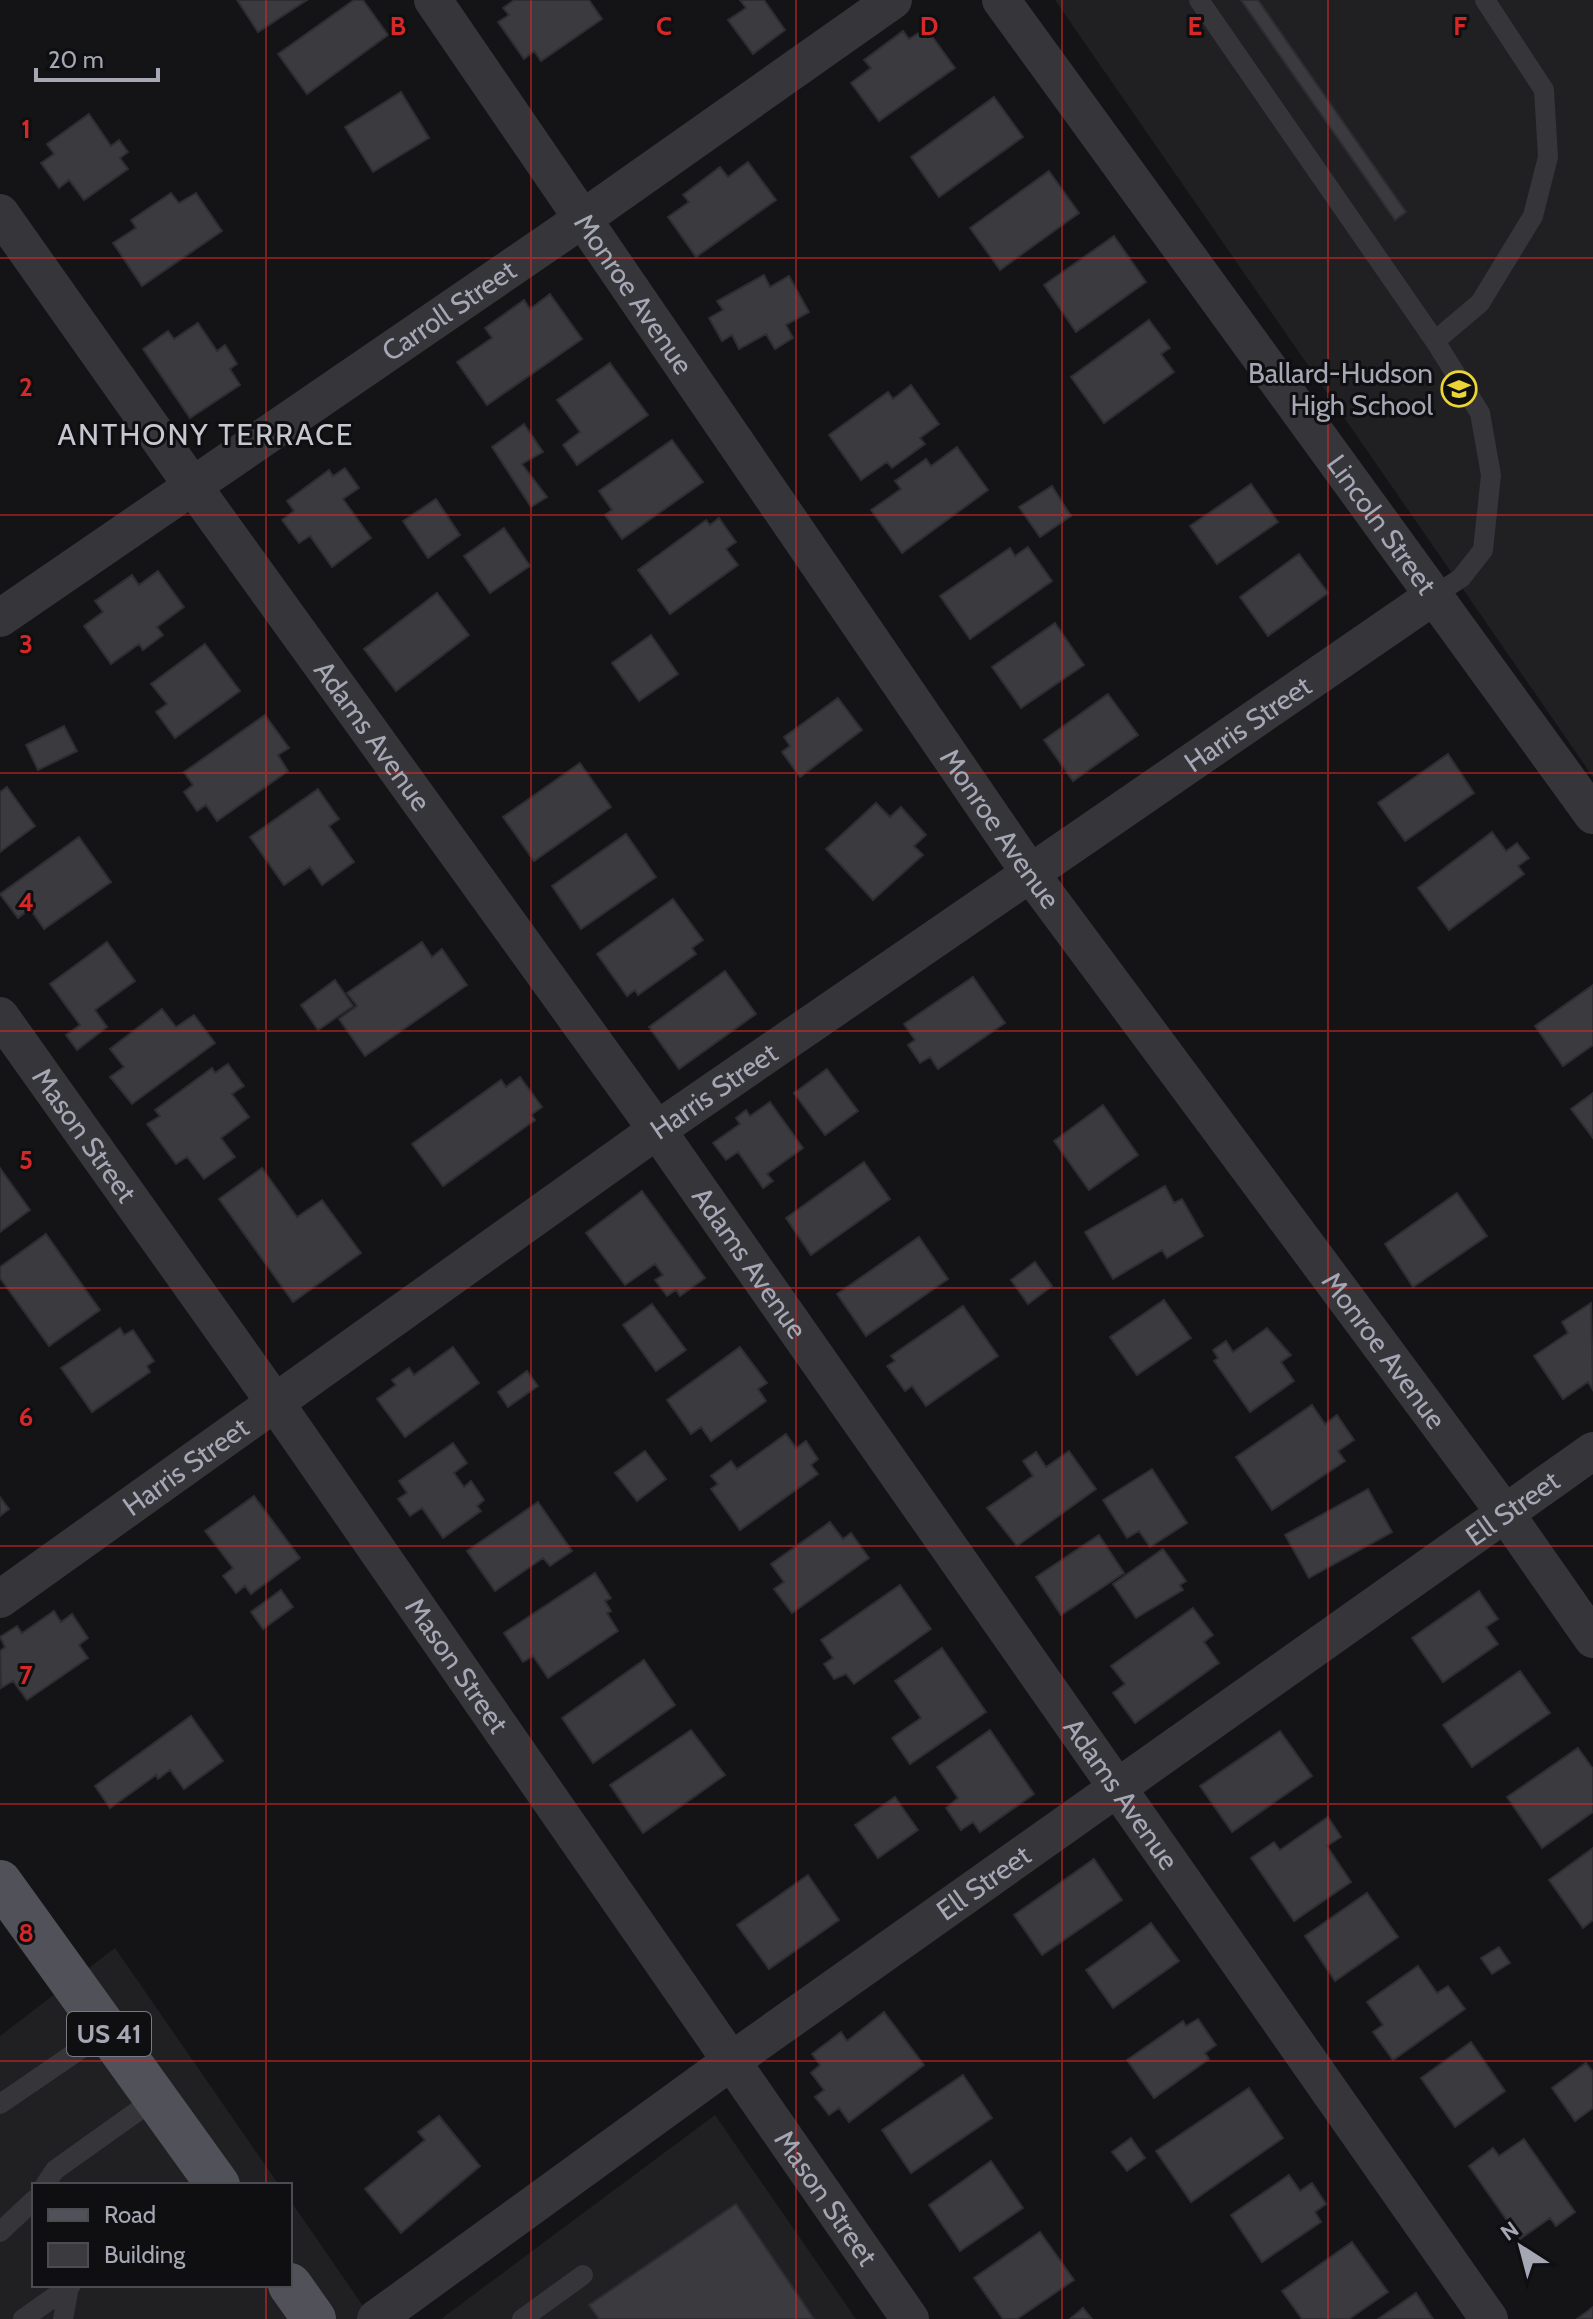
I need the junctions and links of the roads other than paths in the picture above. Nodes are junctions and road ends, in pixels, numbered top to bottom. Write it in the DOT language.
graph roads {
  1 [pos="433,0"];
  2 [pos="893,0"];
  3 [pos="1001,0"];
  4 [pos="1199,0"];
  5 [pos="1485,0"];
  6 [pos="0,213"];
  7 [pos="581,220"];
  8 [pos="1435,341"];
  9 [pos="192,485"];
  10 [pos="1435,595"];
  11 [pos="0,618"];
  12 [pos="1593,815"];
  13 [pos="1030,873"];
  14 [pos="0,1016"];
  15 [pos="657,1130"];
  16 [pos="276,1404"];
  17 [pos="1593,1451"];
  18 [pos="1505,1513"];
  19 [pos="0,1599"];
  20 [pos="1593,1639"];
  21 [pos="1117,1789"];
  22 [pos="0,1882"];
  23 [pos="107,2031"];
  24 [pos="730,2062"];
  25 [pos="156,2098"];
  26 [pos="0,2104"];
  27 [pos="46,2183"];
  28 [pos="215,2183"];
  29 [pos="32,2202"];
  30 [pos="0,2232"];
  31 [pos="583,2275"];
  32 [pos="69,2287"];
  33 [pos="70,2287"];
  34 [pos="291,2287"];
  35 [pos="23,2319"];
  36 [pos="63,2319"];
  37 [pos="314,2319"];
  38 [pos="376,2319"];
  39 [pos="522,2319"];
  40 [pos="910,2319"];
  41 [pos="1489,2319"];
  1 -- 7 [label="street, Monroe Avenue"];
  2 -- 7 [label="street, Carroll Street"];
  3 -- 10 [label="street, Lincoln Street"];
  4 -- 8 [label="lane"];
  5 -- 8 [label="lane"];
  6 -- 9 [label="street, Adams Avenue"];
  7 -- 9 [label="street, Carroll Street"];
  7 -- 13 [label="street, Monroe Avenue"];
  8 -- 10 [label="lane"];
  9 -- 11 [label="street, Carroll Street"];
  9 -- 15 [label="street, Adams Avenue"];
  10 -- 12 [label="street, Lincoln Street"];
  10 -- 13 [label="street, Harris Street"];
  13 -- 15 [label="street, Harris Street"];
  13 -- 18 [label="street, Monroe Avenue"];
  14 -- 16 [label="street, Mason Street"];
  15 -- 16 [label="street, Harris Street"];
  15 -- 21 [label="street, Adams Avenue"];
  16 -- 19 [label="street, Harris Street"];
  16 -- 24 [label="street, Mason Street"];
  17 -- 18 [label="street, Ell Street"];
  18 -- 20 [label="street, Monroe Avenue"];
  18 -- 21 [label="street, Ell Street"];
  21 -- 24 [label="street, Ell Street"];
  21 -- 41 [label="street, Adams Avenue"];
  22 -- 23 [label="main road, US 41"];
  23 -- 25 [label="main road, US 41"];
  23 -- 26 [label="lane"];
  24 -- 38 [label="street, Ell Street"];
  24 -- 40 [label="street, Mason Street"];
  25 -- 27 [label="lane"];
  25 -- 28 [label="main road, US 41"];
  29 -- 30 [label="lane"];
  31 -- 39 [label="lane"];
  32 -- 35 [label="lane"];
  33 -- 36 [label="lane"];
  34 -- 37 [label="main road"];
}
